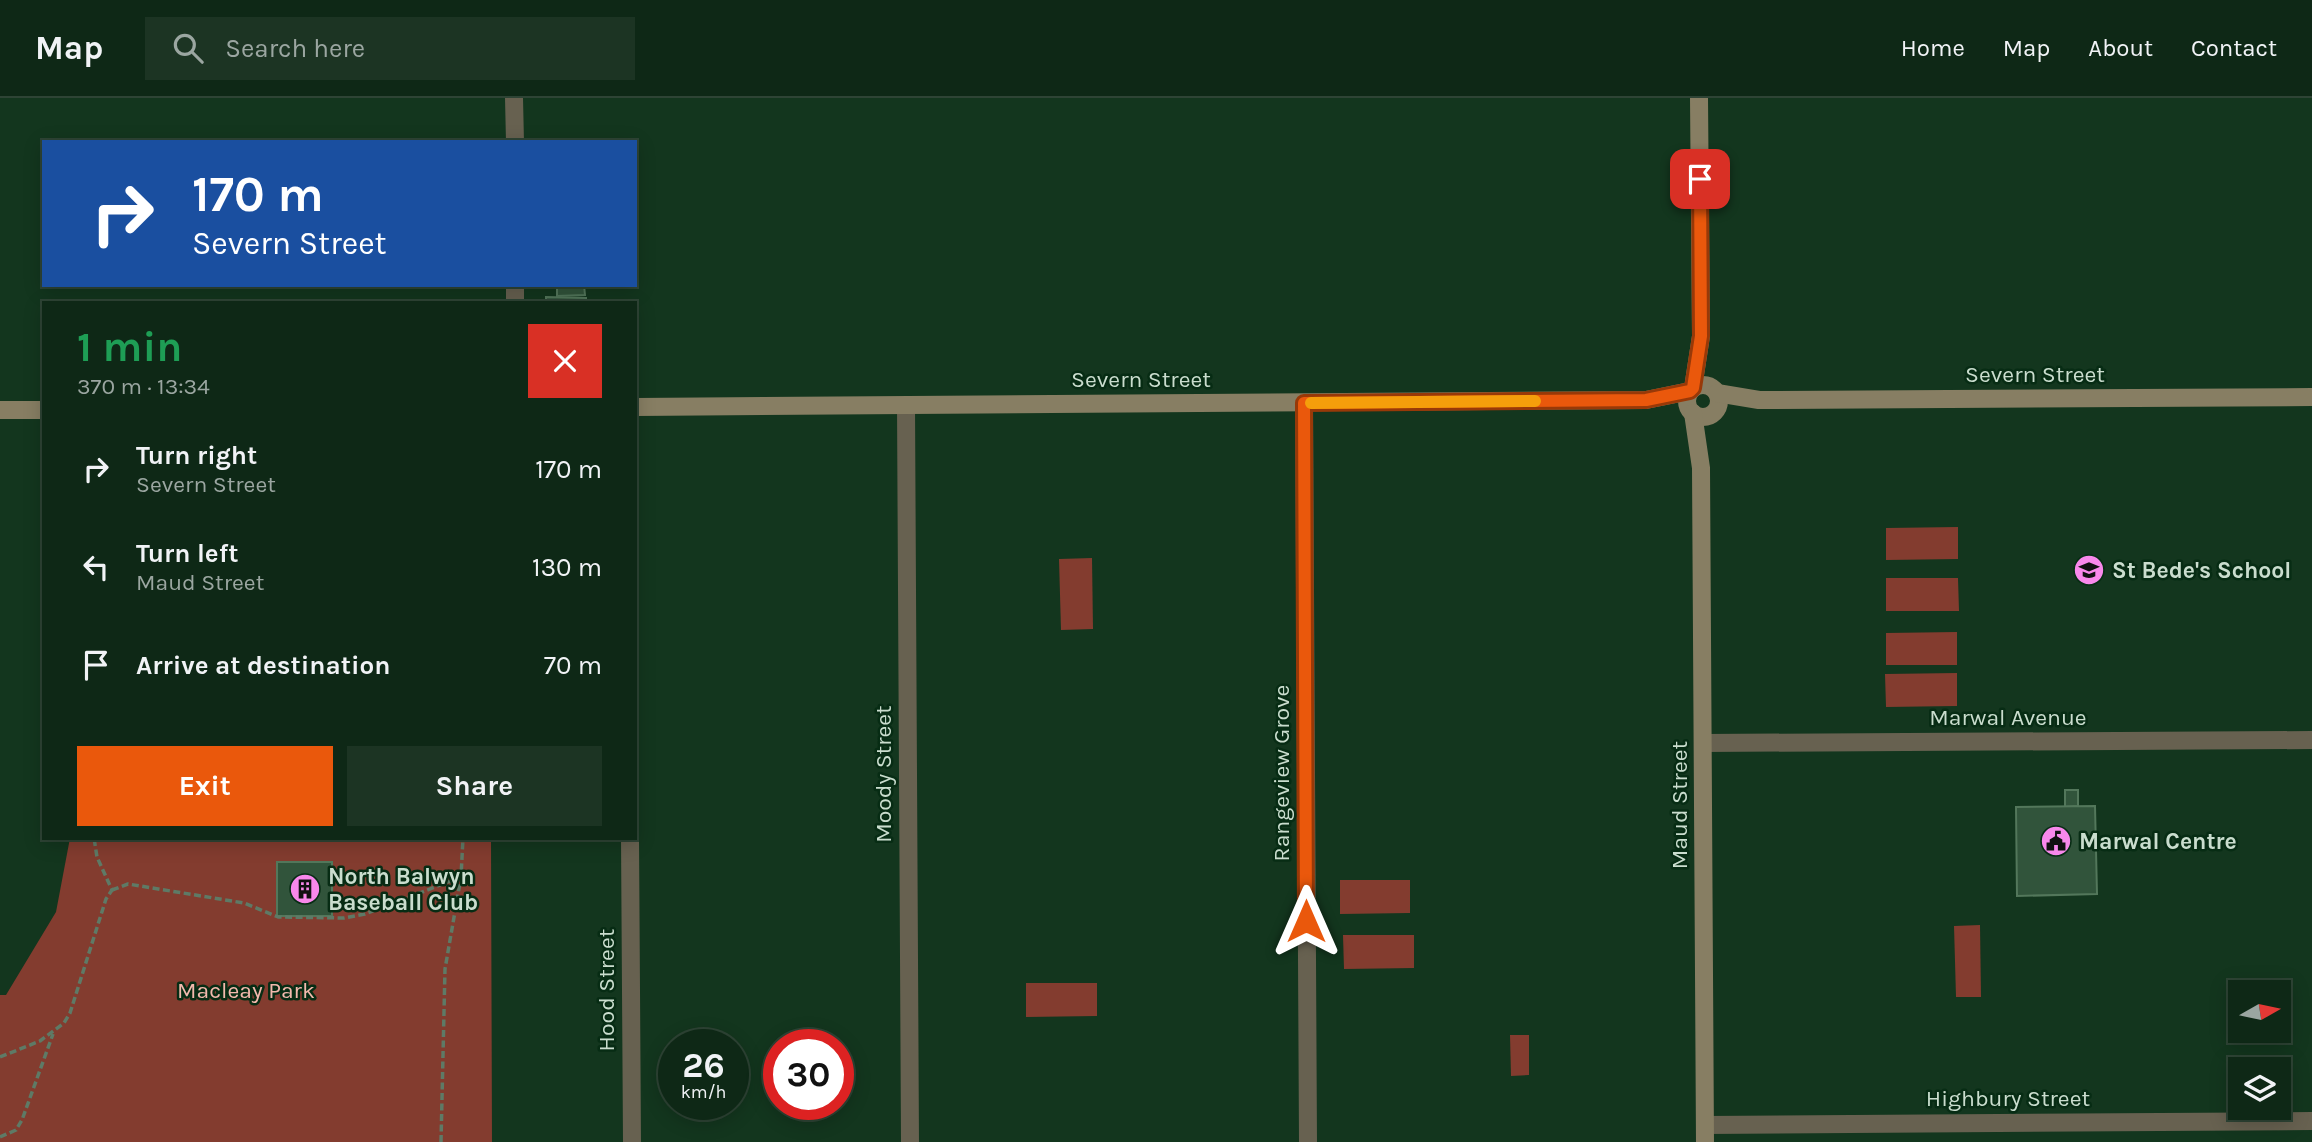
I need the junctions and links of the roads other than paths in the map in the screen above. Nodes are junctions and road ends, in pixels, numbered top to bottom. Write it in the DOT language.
graph roads {
  1 [pos="514,98"];
  2 [pos="1700,99"];
  3 [pos="514,140"];
  4 [pos="1701,336"];
  5 [pos="1692,389"];
  6 [pos="2312,397"];
  7 [pos="1646,400"];
  8 [pos="1714,401"];
  9 [pos="1304,403"];
  10 [pos="906,405"];
  11 [pos="637,407"];
  12 [pos="0,410"];
  13 [pos="42,410"];
  14 [pos="1691,412"];
  15 [pos="1701,468"];
  16 [pos="2312,740"];
  17 [pos="1703,743"];
  18 [pos="630,840"];
  19 [pos="2312,1121"];
  20 [pos="1705,1133"];
  21 [pos="632,1142"];
  22 [pos="910,1142"];
  23 [pos="1308,1142"];
  1 -- 3 [label="street"];
  2 -- 4 [label="street, Maud Street"];
  4 -- 5 [label="street, Maud Street"];
  4 -- 8 [label="street, Maud Street"];
  5 -- 7 [label="street, Severn Street"];
  5 -- 8 [label="street"];
  5 -- 14 [label="street"];
  6 -- 8 [label="street, Severn Street"];
  7 -- 9 [label="street, Severn Street"];
  7 -- 14 [label="street, Severn Street"];
  8 -- 14 [label="street"];
  8 -- 15 [label="street, Maud Street"];
  9 -- 10 [label="street, Severn Street"];
  9 -- 23 [label="street, Rangeview Grove"];
  10 -- 11 [label="street, Severn Street"];
  10 -- 22 [label="street, Moody Street"];
  12 -- 13 [label="street"];
  14 -- 15 [label="street, Maud Street"];
  15 -- 17 [label="street, Maud Street"];
  16 -- 17 [label="street, Marwal Avenue"];
  17 -- 20 [label="street, Maud Street"];
  18 -- 21 [label="street, Hood Street"];
  19 -- 20 [label="street, Highbury Street"];
}
